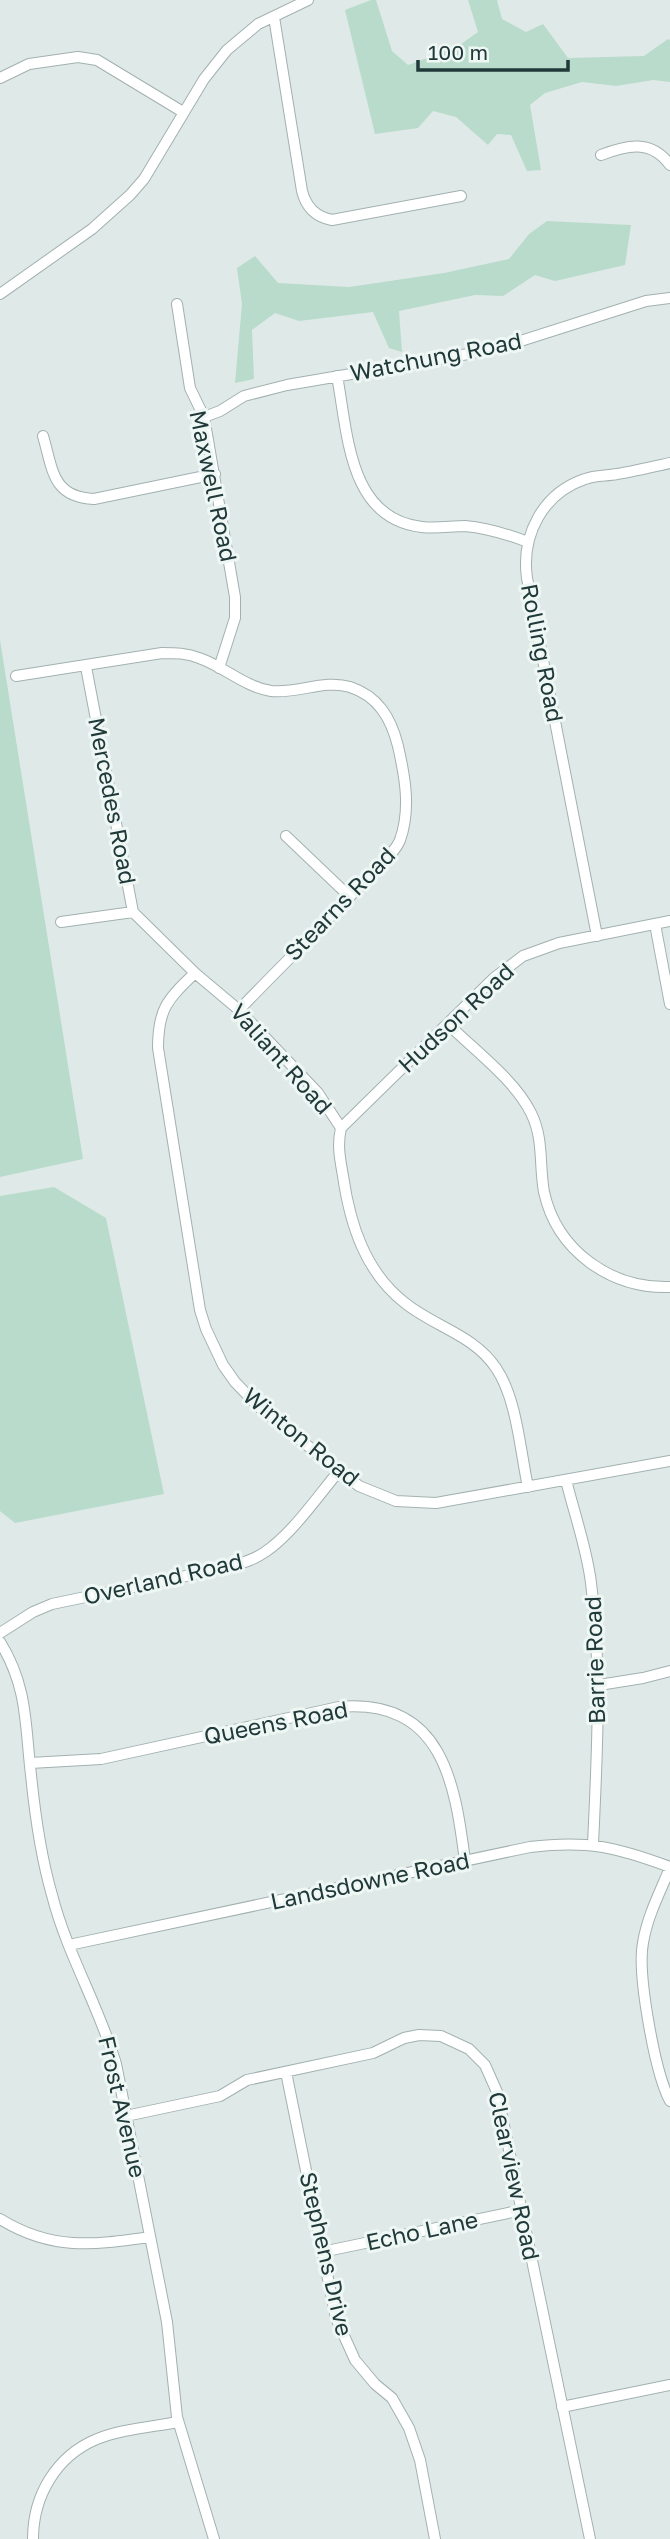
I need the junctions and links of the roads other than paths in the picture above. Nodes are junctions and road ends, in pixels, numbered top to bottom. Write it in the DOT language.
graph roads {
  1 [pos="308,0"];
  2 [pos="274,17"];
  3 [pos="0,78"];
  4 [pos="183,113"];
  5 [pos="601,155"];
  6 [pos="670,165"];
  7 [pos="461,196"];
  8 [pos="0,294"];
  9 [pos="670,298"];
  10 [pos="177,304"];
  11 [pos="337,376"];
  12 [pos="204,417"];
  13 [pos="43,436"];
  14 [pos="670,463"];
  15 [pos="215,474"];
  16 [pos="528,542"];
  17 [pos="86,667"];
  18 [pos="219,668"];
  19 [pos="16,676"];
  20 [pos="286,836"];
  21 [pos="350,897"];
  22 [pos="133,912"];
  23 [pos="670,921"];
  24 [pos="61,922"];
  25 [pos="655,924"];
  26 [pos="149,928"];
  27 [pos="597,936"];
  28 [pos="195,973"];
  29 [pos="670,1004"];
  30 [pos="239,1010"];
  31 [pos="448,1024"];
  32 [pos="341,1128"];
  33 [pos="670,1287"];
  34 [pos="670,1461"];
  35 [pos="339,1471"];
  36 [pos="566,1480"];
  37 [pos="528,1487"];
  38 [pos="0,1633"];
  39 [pos="0,1642"];
  40 [pos="670,1671"];
  41 [pos="598,1685"];
  42 [pos="30,1763"];
  43 [pos="593,1844"];
  44 [pos="465,1861"];
  45 [pos="670,1867"];
  46 [pos="69,1945"];
  47 [pos="286,2072"];
  48 [pos="670,2101"];
  49 [pos="127,2116"];
  50 [pos="522,2210"];
  51 [pos="1,2221"];
  52 [pos="150,2237"];
  53 [pos="322,2252"];
  54 [pos="670,2385"];
  55 [pos="562,2407"];
  56 [pos="178,2422"];
  57 [pos="33,2539"];
  58 [pos="214,2539"];
  59 [pos="435,2539"];
  60 [pos="590,2539"];
  1 -- 2 [label="street"];
  2 -- 4 [label="street"];
  2 -- 7 [label="street"];
  3 -- 4 [label="street"];
  4 -- 8 [label="street"];
  5 -- 6 [label="street"];
  9 -- 11 [label="street, Watchung Road"];
  10 -- 12 [label="street, Maxwell Road"];
  11 -- 12 [label="street, Watchung Road"];
  11 -- 16 [label="street"];
  12 -- 15 [label="street, Maxwell Road"];
  13 -- 15 [label="street"];
  14 -- 16 [label="street, Rolling Road"];
  15 -- 18 [label="street, Maxwell Road"];
  16 -- 27 [label="street, Rolling Road"];
  17 -- 18 [label="street, Stearns Road"];
  17 -- 19 [label="street, Stearns Road"];
  17 -- 22 [label="street, Mercedes Road"];
  18 -- 21 [label="street, Stearns Road"];
  20 -- 21 [label="street"];
  21 -- 30 [label="street, Stearns Road"];
  22 -- 24 [label="street"];
  22 -- 26 [label="street, Mercedes Road"];
  23 -- 25 [label="street, Hudson Road"];
  25 -- 27 [label="street, Hudson Road"];
  25 -- 29 [label="street"];
  26 -- 28 [label="street, Valiant Road"];
  27 -- 31 [label="street, Hudson Road"];
  28 -- 30 [label="street, Valiant Road"];
  28 -- 35 [label="street, Winton Road"];
  30 -- 32 [label="street, Valiant Road"];
  31 -- 32 [label="street, Hudson Road"];
  31 -- 33 [label="street"];
  32 -- 37 [label="street, Valiant Road"];
  34 -- 36 [label="street, Winton Road"];
  35 -- 37 [label="street, Winton Road"];
  35 -- 38 [label="street, Overland Road"];
  36 -- 37 [label="street, Winton Road"];
  36 -- 41 [label="street, Barrie Road"];
  39 -- 42 [label="street, Frost Avenue"];
  40 -- 41 [label="street"];
  41 -- 43 [label="street, Barrie Road"];
  42 -- 44 [label="street, Queens Road"];
  42 -- 46 [label="street, Frost Avenue"];
  43 -- 44 [label="street, Landsdowne Road"];
  43 -- 45 [label="street, Landsdowne Road"];
  44 -- 46 [label="street, Landsdowne Road"];
  45 -- 48 [label="street"];
  46 -- 49 [label="street, Frost Avenue"];
  47 -- 49 [label="street, Clearview Road"];
  47 -- 50 [label="street, Clearview Road"];
  47 -- 53 [label="street, Stephens Drive"];
  49 -- 52 [label="street, Frost Avenue"];
  50 -- 53 [label="street, Echo Lane"];
  50 -- 55 [label="street, Clearview Road"];
  51 -- 52 [label="street"];
  52 -- 56 [label="street, Frost Avenue"];
  53 -- 59 [label="street, Stephens Drive"];
  54 -- 55 [label="street"];
  55 -- 60 [label="street, Clearview Road"];
  56 -- 57 [label="street"];
  56 -- 58 [label="street, Frost Avenue"];
}
